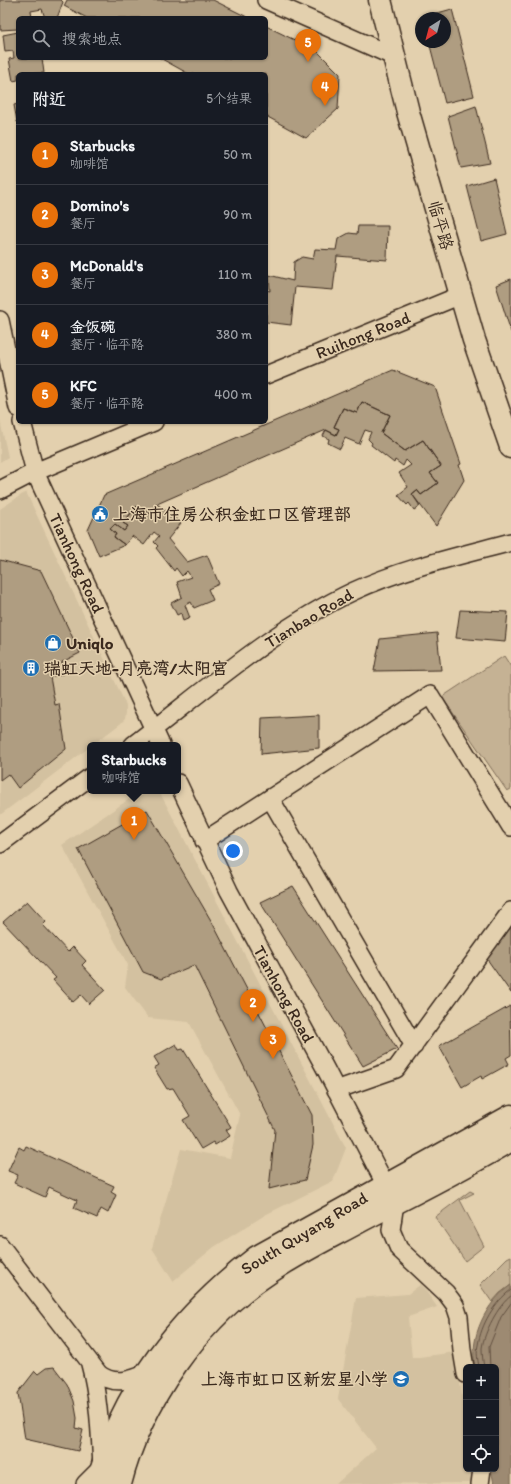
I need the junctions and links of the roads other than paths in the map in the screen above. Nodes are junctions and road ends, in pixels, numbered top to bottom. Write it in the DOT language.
graph roads {
  1 [pos="266,0"];
  2 [pos="380,0"];
  3 [pos="395,57"];
  4 [pos="461,295"];
  5 [pos="0,320"];
  6 [pos="268,374"];
  7 [pos="16,398"];
  8 [pos="23,424"];
  9 [pos="149,424"];
  10 [pos="511,447"];
  11 [pos="35,472"];
  12 [pos="0,490"];
  13 [pos="511,542"];
  14 [pos="154,728"];
  15 [pos="136,742"];
  16 [pos="160,742"];
  17 [pos="87,779"];
  18 [pos="181,790"];
  19 [pos="270,798"];
  20 [pos="511,827"];
  21 [pos="204,841"];
  22 [pos="0,844"];
  23 [pos="511,911"];
  24 [pos="414,1046"];
  25 [pos="336,1090"];
  26 [pos="511,1116"];
  27 [pos="511,1140"];
  28 [pos="390,1194"];
  29 [pos="0,1245"];
  30 [pos="90,1363"];
  31 [pos="465,1364"];
  32 [pos="147,1373"];
  33 [pos="482,1472"];
  34 [pos="100,1475"];
  35 [pos="85,1484"];
  36 [pos="120,1484"];
  37 [pos="480,1484"];
  1 -- 3 [label="street"];
  2 -- 3 [label="main road, 临平路"];
  3 -- 4 [label="main road, 临平路"];
  4 -- 6 [label="street, Ruihong Road"];
  4 -- 10 [label="main road, 临平路"];
  5 -- 7 [label="street"];
  8 -- 11 [label="street, Tianhong Road"];
  9 -- 11 [label="street"];
  11 -- 12 [label="street"];
  11 -- 14 [label="street, Tianhong Road"];
  13 -- 14 [label="street, Tianbao Road"];
  14 -- 15 [label="street, Tianbao Road"];
  14 -- 16 [label="street, Tianhong Road"];
  17 -- 22 [label="street"];
  18 -- 21 [label="street, Tianhong Road"];
  19 -- 20 [label="street"];
  19 -- 21 [label="street"];
  19 -- 24 [label="street"];
  21 -- 25 [label="street, Tianhong Road"];
  23 -- 24 [label="street"];
  24 -- 25 [label="street"];
  25 -- 28 [label="street, Tianhong Road"];
  26 -- 28 [label="main road, South Quyang Road"];
  27 -- 28 [label="main road, South Quyang Road"];
  28 -- 31 [label="street"];
  28 -- 32 [label="main road, South Quyang Road"];
  28 -- 36 [label="main road, South Quyang Road"];
  29 -- 30 [label="street"];
  30 -- 32 [label="street"];
  30 -- 34 [label="street"];
  32 -- 34 [label="main road, South Quyang Road"];
  33 -- 37 [label="street"];
  34 -- 35 [label="street"];
}
